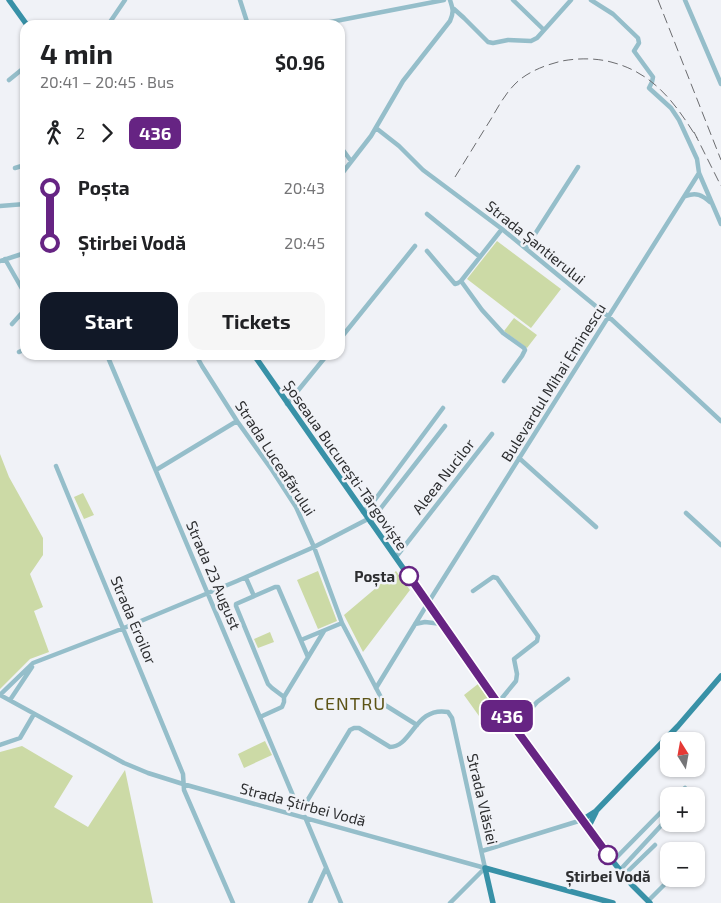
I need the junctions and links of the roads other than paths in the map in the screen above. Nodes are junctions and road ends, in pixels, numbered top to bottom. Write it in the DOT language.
graph roads {
  1 [pos="10,0"];
  2 [pos="125,0"];
  3 [pos="240,0"];
  4 [pos="444,0"];
  5 [pos="450,0"];
  6 [pos="513,0"];
  7 [pos="571,0"];
  8 [pos="591,0"];
  9 [pos="684,0"];
  10 [pos="454,9"];
  11 [pos="24,20"];
  12 [pos="111,20"];
  13 [pos="246,20"];
  14 [pos="341,20"];
  15 [pos="544,30"];
  16 [pos="20,71"];
  17 [pos="9,80"];
  18 [pos="721,84"];
  19 [pos="376,128"];
  20 [pos="345,153"];
  21 [pos="351,162"];
  22 [pos="20,166"];
  23 [pos="578,167"];
  24 [pos="15,168"];
  25 [pos="345,170"];
  26 [pos="699,173"];
  27 [pos="684,197"];
  28 [pos="20,204"];
  29 [pos="712,204"];
  30 [pos="0,206"];
  31 [pos="427,214"];
  32 [pos="721,224"];
  33 [pos="502,229"];
  34 [pos="415,246"];
  35 [pos="526,248"];
  36 [pos="427,251"];
  37 [pos="20,255"];
  38 [pos="480,257"];
  39 [pos="2,260"];
  40 [pos="461,281"];
  41 [pos="20,287"];
  42 [pos="20,315"];
  43 [pos="609,317"];
  44 [pos="12,324"];
  45 [pos="345,332"];
  46 [pos="109,360"];
  47 [pos="198,360"];
  48 [pos="258,360"];
  49 [pos="323,360"];
  50 [pos="504,382"];
  51 [pos="287,404"];
  52 [pos="443,408"];
  53 [pos="237,420"];
  54 [pos="721,421"];
  55 [pos="445,426"];
  56 [pos="492,434"];
  57 [pos="519,458"];
  58 [pos="56,466"];
  59 [pos="156,470"];
  60 [pos="363,512"];
  61 [pos="686,513"];
  62 [pos="369,521"];
  63 [pos="596,527"];
  64 [pos="721,545"];
  65 [pos="314,547"];
  66 [pos="396,557"];
  67 [pos="246,578"];
  68 [pos="473,592"];
  69 [pos="208,594"];
  70 [pos="254,596"];
  71 [pos="428,603"];
  72 [pos="342,623"];
  73 [pos="415,624"];
  74 [pos="442,624"];
  75 [pos="124,628"];
  76 [pos="324,631"];
  77 [pos="301,640"];
  78 [pos="308,657"];
  79 [pos="36,662"];
  80 [pos="721,676"];
  81 [pos="568,680"];
  82 [pos="376,688"];
  83 [pos="0,695"];
  84 [pos="284,697"];
  85 [pos="10,700"];
  86 [pos="498,703"];
  87 [pos="34,714"];
  88 [pos="260,718"];
  89 [pos="417,725"];
  90 [pos="515,728"];
  91 [pos="0,745"];
  92 [pos="183,784"];
  93 [pos="297,805"];
  94 [pos="304,806"];
  95 [pos="596,812"];
  96 [pos="660,813"];
  97 [pos="293,814"];
  98 [pos="305,818"];
  99 [pos="582,820"];
  100 [pos="660,827"];
  101 [pos="588,828"];
  102 [pos="655,845"];
  103 [pos="482,851"];
  104 [pos="613,861"];
  105 [pos="326,868"];
  106 [pos="485,868"];
  107 [pos="620,870"];
  108 [pos="624,875"];
  109 [pos="661,887"];
  110 [pos="646,901"];
  111 [pos="233,903"];
  112 [pos="310,903"];
  113 [pos="341,903"];
  114 [pos="450,903"];
  115 [pos="493,903"];
  116 [pos="614,903"];
  1 -- 11 [label="main road"];
  2 -- 12 [label="street"];
  3 -- 13 [label="street"];
  4 -- 14 [label="street"];
  5 -- 10 [label="street"];
  6 -- 15 [label="street"];
  7 -- 15 [label="street"];
  8 -- 26 [label="street"];
  9 -- 18 [label="street"];
  10 -- 15 [label="street"];
  10 -- 19 [label="street"];
  16 -- 17 [label="street"];
  19 -- 21 [label="street"];
  19 -- 33 [label="street, Strada Șantierului"];
  20 -- 21 [label="street"];
  21 -- 25 [label="street"];
  22 -- 24 [label="street"];
  23 -- 35 [label="street"];
  26 -- 27 [label="street, Bulevardul Mihai Eminescu"];
  26 -- 29 [label="street"];
  27 -- 29 [label="street"];
  27 -- 43 [label="street, Bulevardul Mihai Eminescu"];
  28 -- 30 [label="street"];
  29 -- 32 [label="street"];
  31 -- 38 [label="street"];
  33 -- 35 [label="street, Strada Șantierului"];
  33 -- 38 [label="street"];
  34 -- 45 [label="street"];
  35 -- 43 [label="street, Strada Șantierului"];
  36 -- 40 [label="street"];
  37 -- 39 [label="street"];
  38 -- 40 [label="street"];
  39 -- 41 [label="street"];
  40 -- 50 [label="street"];
  42 -- 44 [label="street"];
  43 -- 54 [label="street, Strada Șantierului"];
  43 -- 57 [label="street, Bulevardul Mihai Eminescu"];
  46 -- 59 [label="street, Strada 23 August"];
  47 -- 53 [label="street, Strada Luceafărului"];
  48 -- 51 [label="main road, Șoseaua București-Târgoviște"];
  49 -- 51 [label="street"];
  51 -- 60 [label="main road, Șoseaua București-Târgoviște"];
  52 -- 60 [label="street"];
  53 -- 59 [label="street"];
  53 -- 65 [label="street, Strada Luceafărului"];
  55 -- 62 [label="street"];
  56 -- 66 [label="street, Aleea Nucilor"];
  57 -- 63 [label="street"];
  57 -- 71 [label="street, Bulevardul Mihai Eminescu"];
  58 -- 75 [label="street, Strada Eroilor"];
  59 -- 69 [label="street, Strada 23 August"];
  60 -- 62 [label="main road, Șoseaua București-Târgoviște"];
  61 -- 64 [label="street"];
  62 -- 65 [label="street"];
  62 -- 66 [label="main road, Șoseaua București-Târgoviște"];
  65 -- 67 [label="street"];
  65 -- 72 [label="street, Strada Luceafărului"];
  66 -- 71 [label="main road, Șoseaua București-Târgoviște"];
  67 -- 69 [label="street"];
  67 -- 70 [label="street"];
  68 -- 86 [label="street"];
  69 -- 75 [label="street"];
  69 -- 88 [label="street, Strada 23 August"];
  70 -- 77 [label="street"];
  70 -- 84 [label="street"];
  71 -- 73 [label="street, Bulevardul Mihai Eminescu"];
  71 -- 74 [label="main road, Șoseaua București-Târgoviște"];
  72 -- 76 [label="street"];
  72 -- 82 [label="street, Strada Luceafărului"];
  73 -- 74 [label="street"];
  73 -- 82 [label="street, Bulevardul Mihai Eminescu"];
  74 -- 86 [label="main road, Șoseaua București-Târgoviște"];
  75 -- 79 [label="street"];
  75 -- 92 [label="street, Strada Eroilor"];
  76 -- 77 [label="street"];
  76 -- 78 [label="street"];
  77 -- 78 [label="street"];
  78 -- 84 [label="street"];
  79 -- 83 [label="street"];
  79 -- 85 [label="street"];
  80 -- 95 [label="main road"];
  81 -- 90 [label="street"];
  82 -- 89 [label="street, Strada Luceafărului"];
  83 -- 85 [label="street, Strada Știrbei Vodă"];
  84 -- 88 [label="street"];
  85 -- 87 [label="street, Strada Știrbei Vodă"];
  86 -- 90 [label="main road, Șoseaua București-Târgoviște"];
  87 -- 91 [label="street"];
  87 -- 92 [label="street, Strada Știrbei Vodă"];
  88 -- 93 [label="street, Strada 23 August"];
  89 -- 94 [label="street, Strada Vlăsiei"];
  89 -- 103 [label="street, Strada Vlăsiei"];
  90 -- 99 [label="main road, Șoseaua București-Târgoviște"];
  92 -- 97 [label="street, Strada Știrbei Vodă"];
  92 -- 111 [label="street, Strada Eroilor"];
  93 -- 94 [label="street"];
  93 -- 97 [label="street"];
  94 -- 98 [label="street"];
  95 -- 99 [label="main road"];
  95 -- 101 [label="main road"];
  96 -- 104 [label="street"];
  97 -- 98 [label="street, Strada Știrbei Vodă"];
  98 -- 105 [label="street"];
  98 -- 106 [label="street, Strada Știrbei Vodă"];
  99 -- 101 [label="main road, Șoseaua București-Târgoviște"];
  99 -- 103 [label="street"];
  100 -- 107 [label="street"];
  101 -- 104 [label="main road, Șoseaua București-Târgoviște"];
  102 -- 108 [label="street"];
  103 -- 106 [label="street, Strada Vlăsiei"];
  104 -- 107 [label="main road, Șoseaua București-Târgoviște"];
  105 -- 112 [label="street"];
  105 -- 113 [label="street"];
  106 -- 114 [label="street"];
  106 -- 115 [label="main road, Strada Vlăsiei"];
  106 -- 116 [label="main road, Strada Știrbei Vodă"];
  107 -- 108 [label="main road, Șoseaua București-Târgoviște"];
  108 -- 110 [label="main road, Șoseaua București-Târgoviște"];
  109 -- 110 [label="street"];
}
